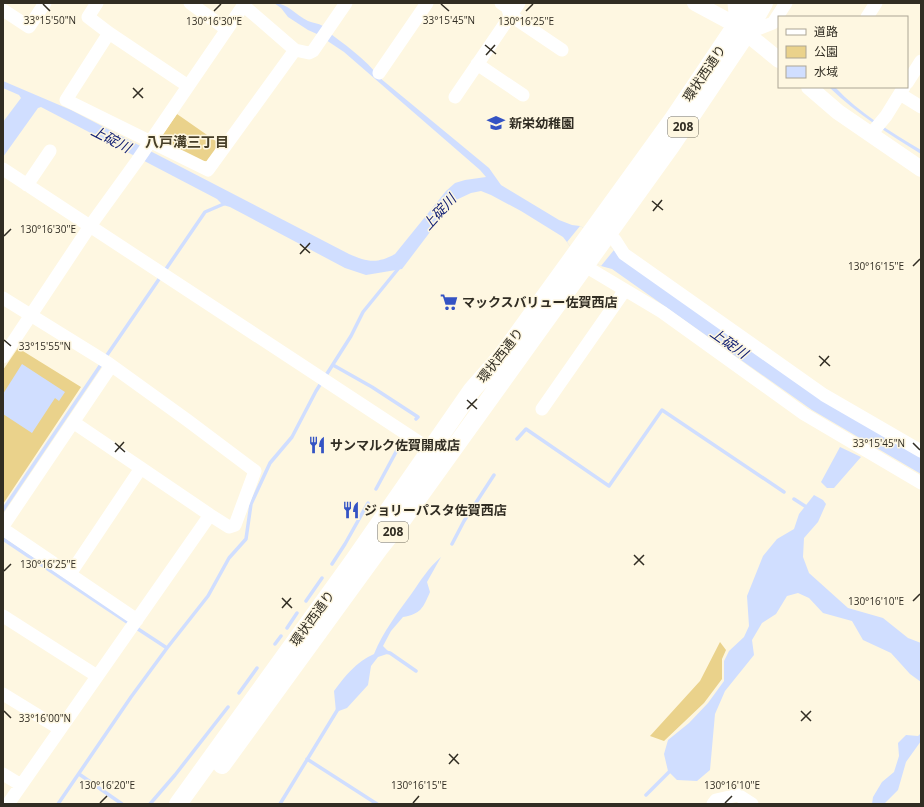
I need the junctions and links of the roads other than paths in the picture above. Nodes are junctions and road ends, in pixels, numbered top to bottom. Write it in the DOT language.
graph roads {
  1 [pos="45,3"];
  2 [pos="97,3"];
  3 [pos="190,3"];
  4 [pos="346,3"];
  5 [pos="427,3"];
  6 [pos="500,3"];
  7 [pos="519,3"];
  8 [pos="695,3"];
  9 [pos="786,3"];
  10 [pos="876,3"];
  11 [pos="244,4"];
  12 [pos="752,5"];
  13 [pos="3,10"];
  14 [pos="510,15"];
  15 [pos="869,16"];
  16 [pos="226,29"];
  17 [pos="741,29"];
  18 [pos="109,33"];
  19 [pos="294,50"];
  20 [pos="562,50"];
  21 [pos="778,59"];
  22 [pos="921,61"];
  23 [pos="477,64"];
  24 [pos="379,73"];
  25 [pos="908,81"];
  26 [pos="188,86"];
  27 [pos="817,90"];
  28 [pos="902,91"];
  29 [pos="523,95"];
  30 [pos="455,97"];
  31 [pos="921,106"];
  32 [pos="876,128"];
  33 [pos="148,144"];
  34 [pos="50,151"];
  35 [pos="3,169"];
  36 [pos="921,169"];
  37 [pos="27,185"];
  38 [pos="90,226"];
  39 [pos="600,235"];
  40 [pos="584,258"];
  41 [pos="625,290"];
  42 [pos="3,298"];
  43 [pos="31,316"];
  44 [pos="3,357"];
  45 [pos="106,362"];
  46 [pos="542,409"];
  47 [pos="73,422"];
  48 [pos="921,451"];
  49 [pos="438,455"];
  50 [pos="142,468"];
  51 [pos="921,483"];
  52 [pos="210,515"];
  53 [pos="3,528"];
  54 [pos="70,574"];
  55 [pos="3,616"];
  56 [pos="134,624"];
  57 [pos="97,676"];
  58 [pos="3,694"];
  59 [pos="60,730"];
  60 [pos="3,774"];
  61 [pos="21,786"];
  62 [pos="8,804"];
  63 [pos="178,804"];
  64 [pos="193,804"];
  65 [pos="713,804"];
  66 [pos="752,804"];
  1 -- 13 [label="street"];
  2 -- 18 [label="street"];
  3 -- 16 [label="street"];
  4 -- 19 [label="street"];
  5 -- 24 [label="street"];
  6 -- 14 [label="street"];
  7 -- 14 [label="street"];
  8 -- 17 [label="main road"];
  9 -- 17 [label="street"];
  10 -- 15 [label="street"];
  11 -- 16 [label="street"];
  11 -- 19 [label="street"];
  12 -- 17 [label="highway, 環状西通り / 208"];
  14 -- 20 [label="street"];
  14 -- 23 [label="street"];
  16 -- 26 [label="street"];
  17 -- 21 [label="main road"];
  17 -- 39 [label="highway, 環状西通り / 208"];
  18 -- 26 [label="street"];
  18 -- 33 [label="street"];
  19 -- 33 [label="street"];
  22 -- 25 [label="street"];
  23 -- 29 [label="street"];
  23 -- 30 [label="street"];
  26 -- 33 [label="street"];
  27 -- 32 [label="main road"];
  28 -- 31 [label="street"];
  28 -- 32 [label="street"];
  32 -- 36 [label="main road"];
  33 -- 38 [label="street"];
  34 -- 37 [label="street"];
  35 -- 37 [label="street"];
  37 -- 38 [label="street"];
  38 -- 43 [label="street"];
  38 -- 49 [label="street"];
  39 -- 40 [label="highway, 環状西通り / 208"];
  39 -- 48 [label="street"];
  40 -- 41 [label="street"];
  40 -- 49 [label="highway, 環状西通り / 208"];
  41 -- 46 [label="street"];
  41 -- 51 [label="street"];
  42 -- 43 [label="street"];
  43 -- 44 [label="street"];
  43 -- 45 [label="street"];
  45 -- 47 [label="street"];
  45 -- 52 [label="street"];
  47 -- 50 [label="street"];
  47 -- 53 [label="street"];
  49 -- 63 [label="highway, 環状西通り / 208"];
  49 -- 64 [label="highway, 環状西通り / 208"];
  50 -- 52 [label="street"];
  50 -- 54 [label="street"];
  52 -- 56 [label="street"];
  53 -- 54 [label="street"];
  54 -- 56 [label="street"];
  55 -- 57 [label="street"];
  56 -- 57 [label="street"];
  57 -- 59 [label="street"];
  58 -- 59 [label="street"];
  59 -- 61 [label="street"];
  60 -- 61 [label="street"];
  61 -- 62 [label="street"];
  65 -- 66 [label="street"];
}
